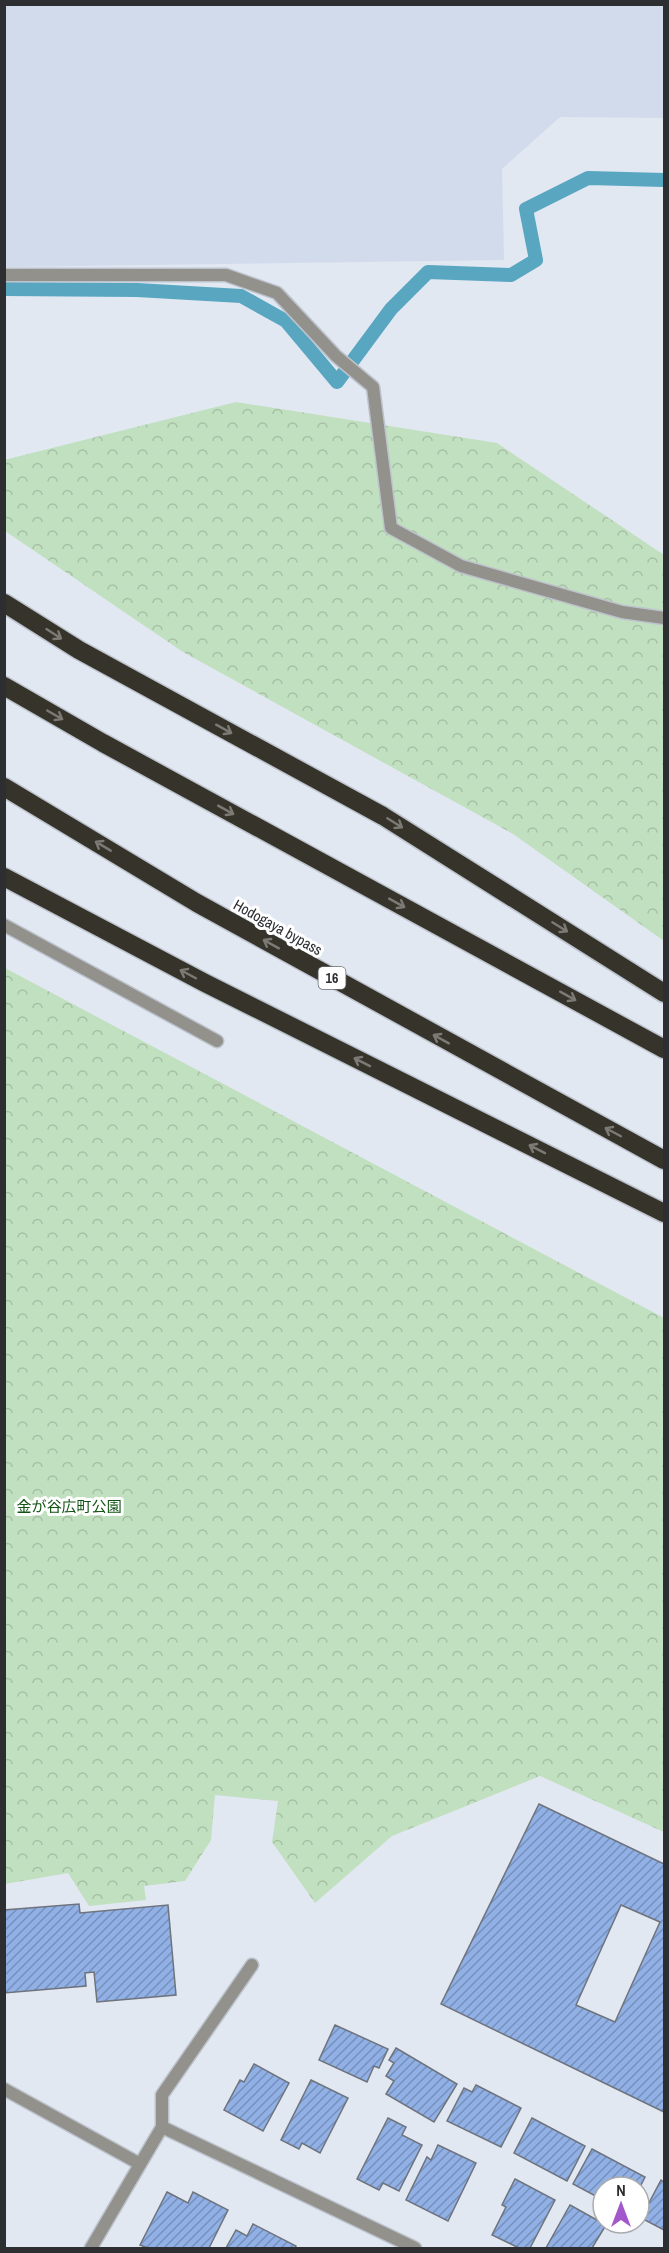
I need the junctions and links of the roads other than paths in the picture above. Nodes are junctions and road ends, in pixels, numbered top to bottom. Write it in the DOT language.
graph roads {
  1 [pos="4,274"];
  2 [pos="4,603"];
  3 [pos="664,618"];
  4 [pos="4,686"];
  5 [pos="4,787"];
  6 [pos="4,878"];
  7 [pos="4,925"];
  8 [pos="664,993"];
  9 [pos="217,1041"];
  10 [pos="664,1049"];
  11 [pos="664,1160"];
  12 [pos="664,1212"];
  13 [pos="252,1965"];
  14 [pos="4,2089"];
  15 [pos="162,2127"];
  16 [pos="140,2164"];
  17 [pos="91,2248"];
  18 [pos="415,2248"];
  1 -- 3 [label="street"];
  2 -- 8 [label="highway, one-way"];
  4 -- 10 [label="highway, one-way"];
  11 -- 5 [label="highway, Hodogaya bypass / 16, one-way"];
  12 -- 6 [label="highway, one-way"];
  7 -- 9 [label="street"];
  13 -- 15 [label="street"];
  14 -- 16 [label="street"];
  15 -- 16 [label="street"];
  15 -- 18 [label="street"];
  16 -- 17 [label="street"];
}
